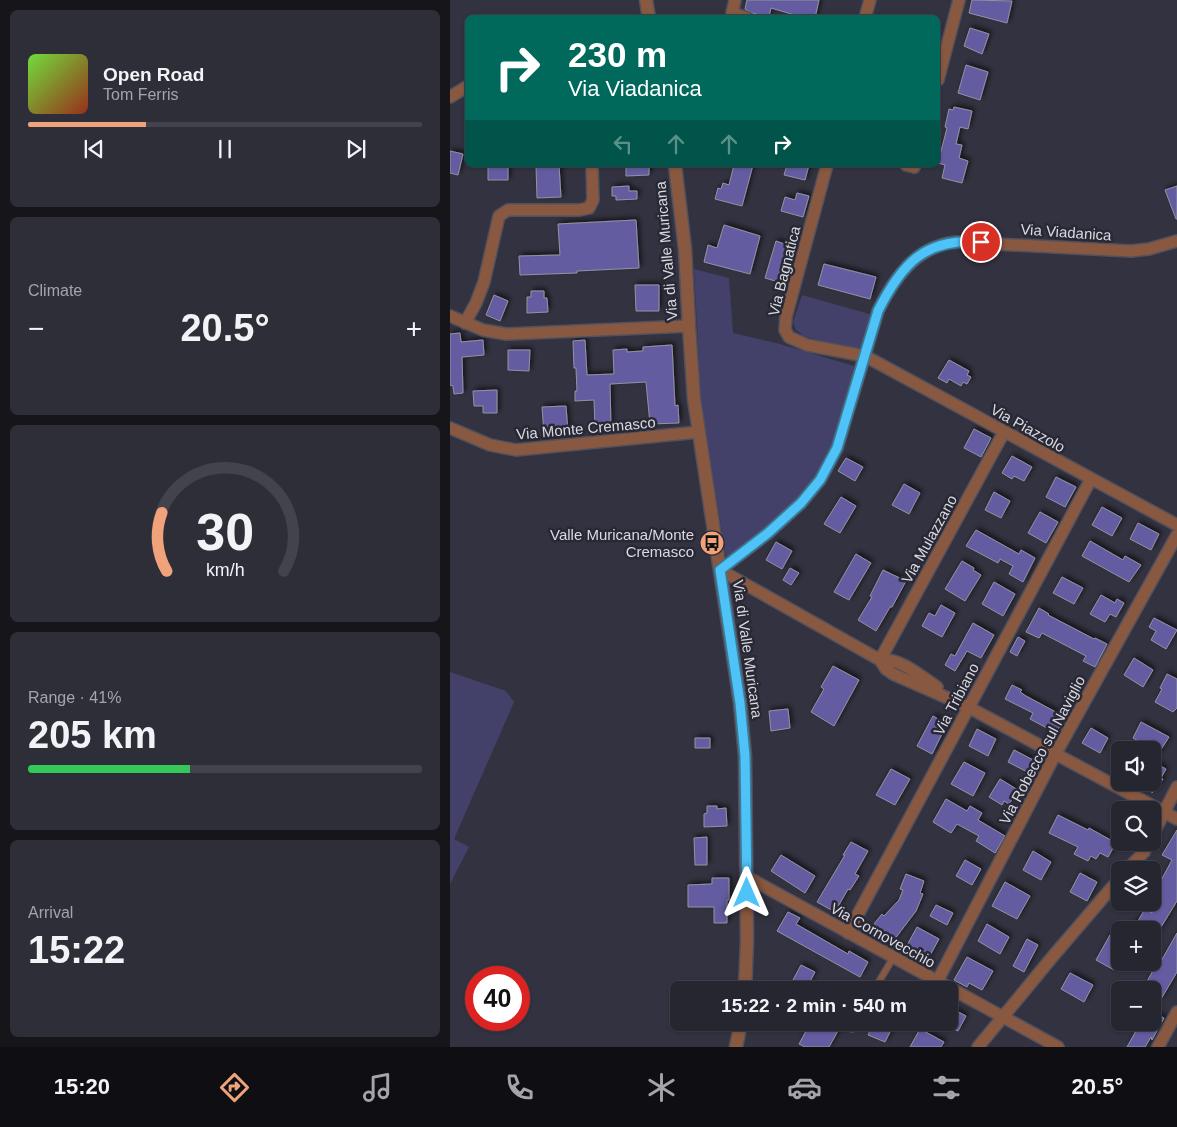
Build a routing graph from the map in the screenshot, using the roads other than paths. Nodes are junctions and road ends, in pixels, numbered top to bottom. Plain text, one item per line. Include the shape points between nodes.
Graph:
1 (646, 0) edge
2 (735, 0) edge
3 (870, 0) edge
4 (959, 0) edge
5 (649, 15) edge
6 (738, 15) edge
7 (866, 15) edge
8 (940, 72) edge
9 (465, 88) edge
10 (450, 97) edge
11 (592, 167) edge
12 (675, 167) edge
13 (826, 167) edge
14 (1177, 241) edge
15 (450, 316) edge
16 (465, 323) junction
17 (688, 326) junction
18 (865, 356) junction
19 (450, 422) edge
20 (450, 428) edge
21 (699, 432) junction
22 (1004, 432) junction
23 (467, 435) junction
24 (1091, 479) junction
25 (1177, 525) edge
26 (1177, 535) edge
27 (720, 570) junction
28 (880, 660) junction
29 (968, 707) junction
30 (1056, 753) junction
31 (1177, 787) edge
32 (1165, 813) junction
33 (1177, 819) edge
34 (1161, 820) edge
35 (1144, 851) edge
36 (1136, 861) edge
37 (747, 877) junction
38 (1111, 888) edge
39 (848, 933) junction
40 (893, 958) junction
41 (745, 981) edge
42 (879, 981) edge
43 (935, 981) edge
44 (938, 981) edge
45 (958, 993) edge
46 (1177, 1012) edge
47 (1003, 1017) junction
48 (740, 1031) edge
49 (736, 1047) edge
50 (978, 1047) edge
51 (1058, 1047) edge
52 (1158, 1047) edge

1 - 5 street
2 - 6 street via 732,13
3 - 7 street
4 - 8 street
9 - 10 street
11 - 16 street via 593,200 589,208 508,210 500,215 484,282
12 - 17 street, Via di Valle Muricana via 685,249
13 - 18 street, Via Bagnatica via 785,330 797,342
14 - 18 street, Via Viadanica via 1131,251 973,241 935,246 910,263 889,292 874,323
15 - 16 street
16 - 17 street via 491,332 514,334
17 - 21 street, Via di Valle Muricana
18 - 22 street, Via Piazzolo
18 - 27 street, Via Viadanica via 837,448 820,480 801,503 768,533
19 - 23 street
20 - 23 street, Via Monte Cremasco
21 - 23 street, Via Monte Cremasco via 516,450 496,447
21 - 27 street, Via di Valle Muricana
22 - 24 street, Via Piazzolo
22 - 28 street, Via Mulazzano
24 - 25 street, Via Piazzolo
24 - 29 street, Via Tribiano
26 - 30 street, Via Robecco sul Naviglio
27 - 28 street
27 - 37 street, Via di Valle Muricana via 745,756
28 - 29 street via 900,663
29 - 30 street
29 - 39 street, Via Tribiano
30 - 32 street
30 - 44 street, Via Robecco sul Naviglio
31 - 32 street
32 - 33 street
32 - 34 street
35 - 36 street
37 - 39 street, Via Cornovecchio
37 - 41 street, Via di Valle Muricana
38 - 47 street
39 - 40 street, Via Cornovecchio
40 - 42 lane
40 - 43 street, Via Cornovecchio
45 - 47 street, Via Cornovecchio
46 - 52 street
47 - 50 street
47 - 51 street, Via Cornovecchio
48 - 49 street

